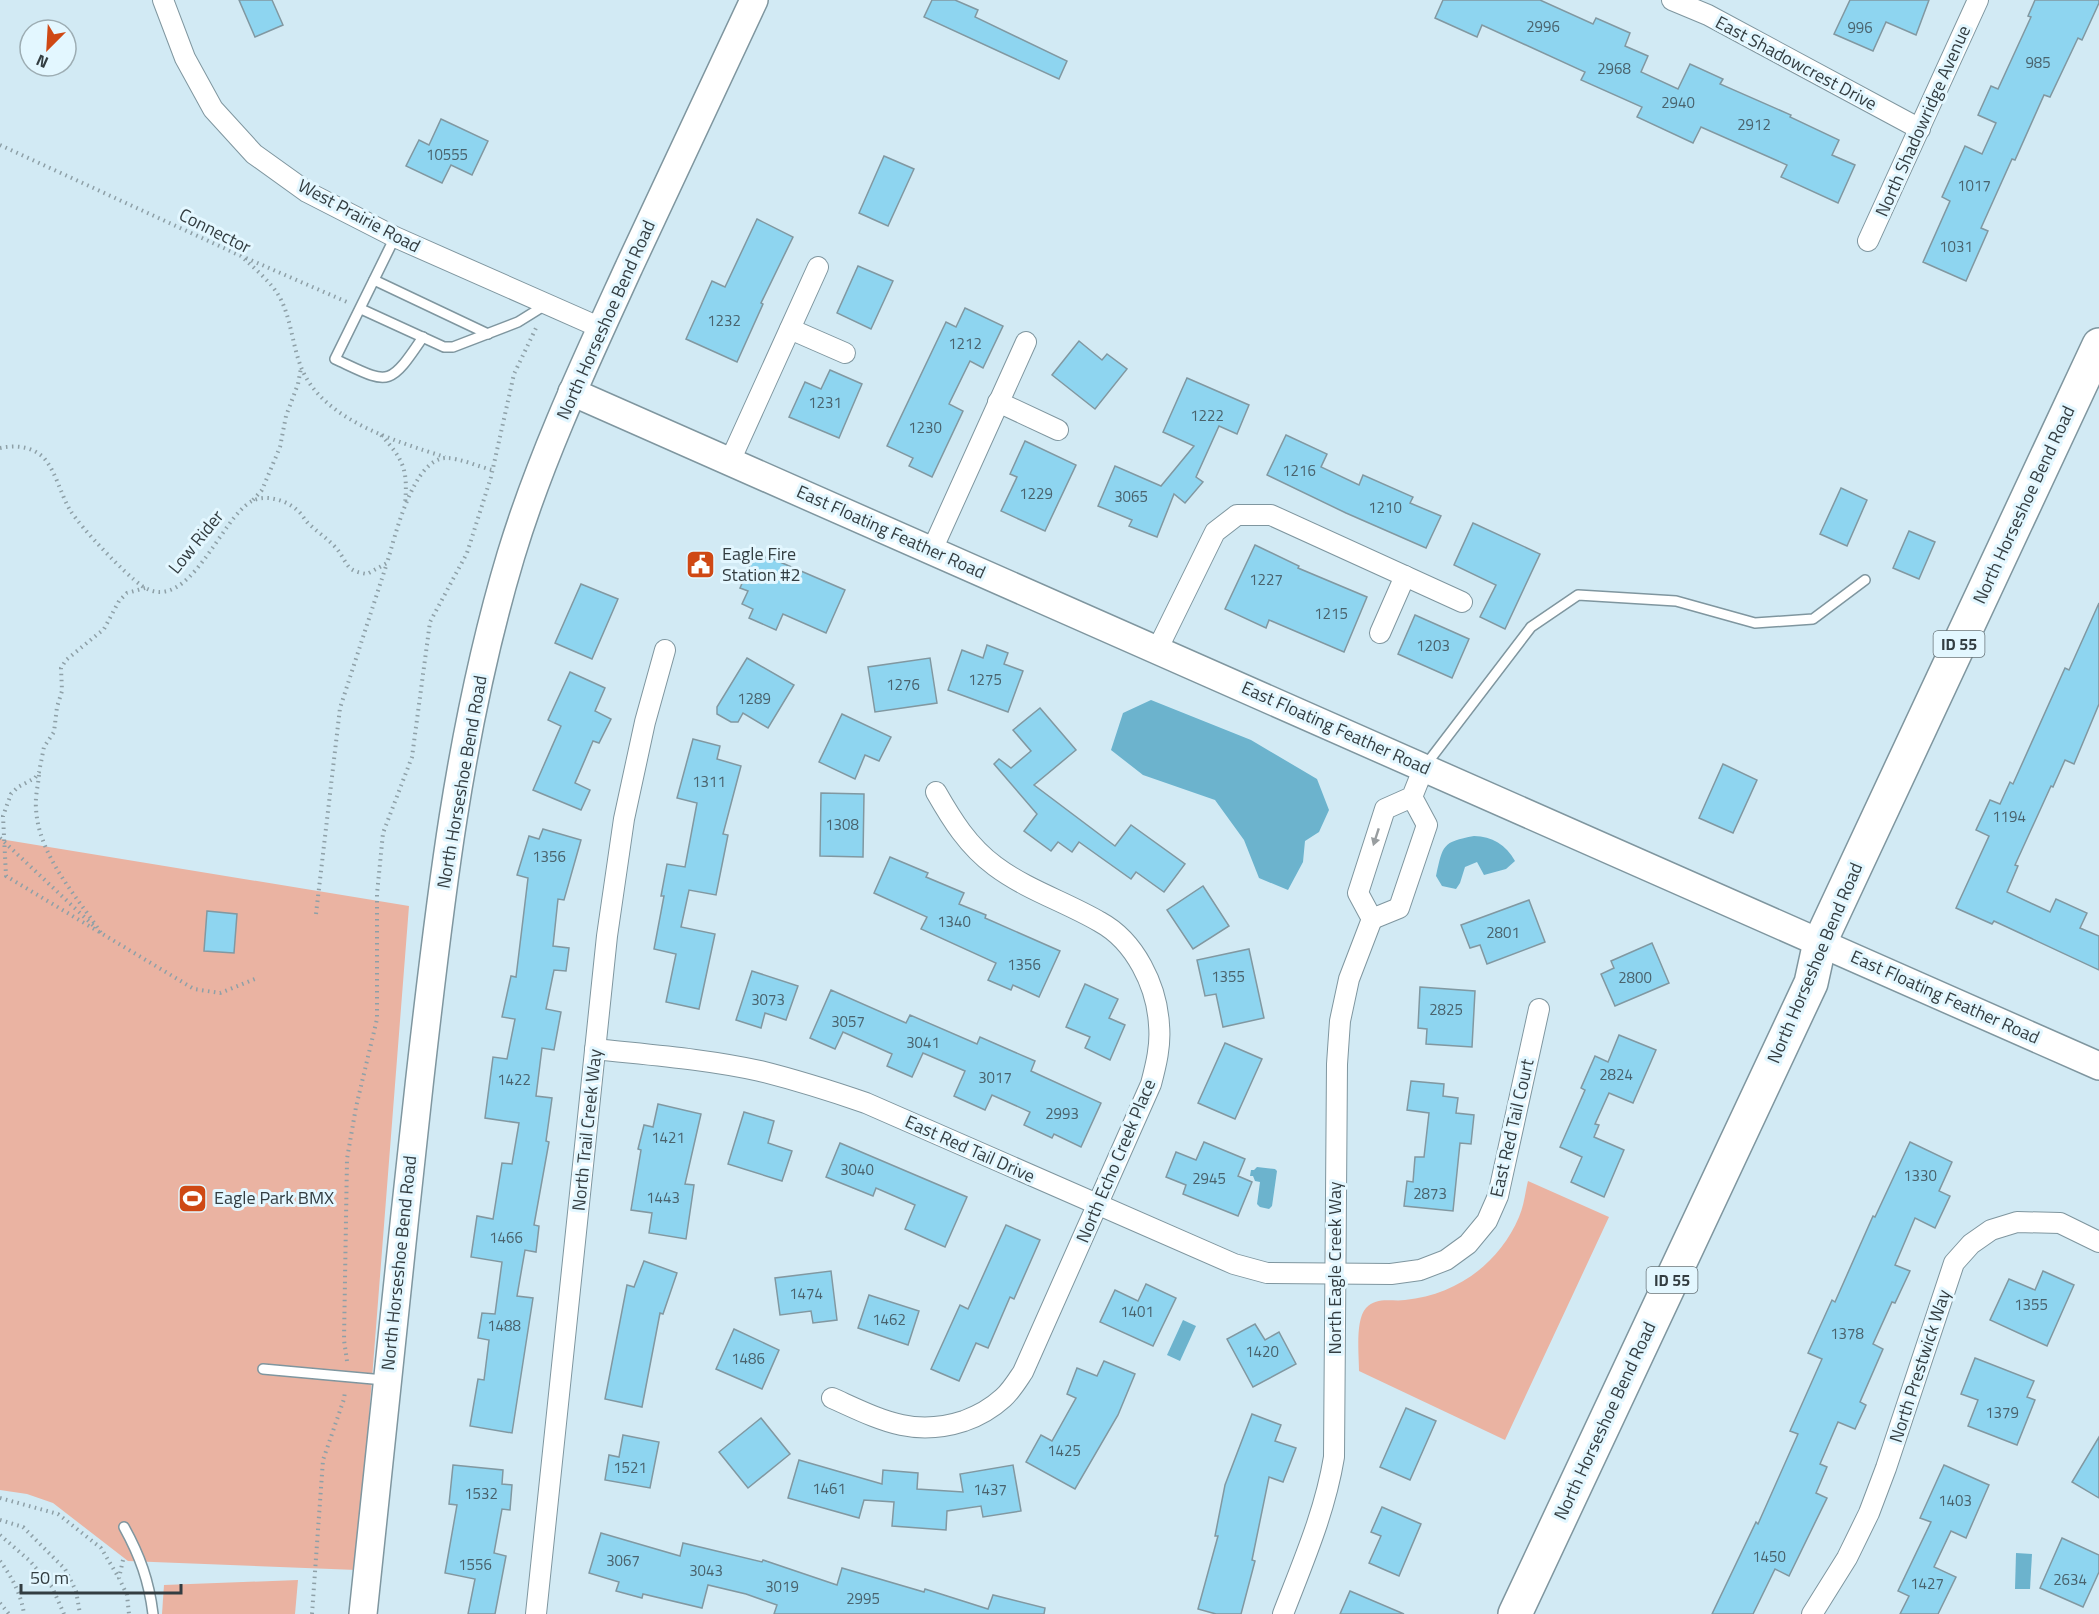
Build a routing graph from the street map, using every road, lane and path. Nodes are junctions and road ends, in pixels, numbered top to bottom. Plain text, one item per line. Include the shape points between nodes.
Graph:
1 (163, 0) edge
2 (754, 0) edge
3 (1672, 0) edge
4 (1978, 0) edge
5 (1920, 129) junction
6 (0, 145) edge
7 (394, 237) junction
8 (1868, 242) dead end
9 (241, 256) junction
10 (818, 267) dead end
11 (374, 280) junction
12 (547, 304) junction
13 (361, 309) junction
14 (537, 327) dead end
15 (601, 328) junction
16 (790, 329) junction
17 (488, 334) junction
18 (423, 337) junction
19 (1026, 342) dead end
20 (2099, 345) edge
21 (845, 353) dead end
22 (301, 367) junction
23 (572, 392) junction
24 (998, 402) junction
25 (1058, 430) dead end
26 (381, 435) junction
27 (0, 448) edge
28 (446, 458) junction
29 (730, 461) junction
30 (492, 470) junction
31 (252, 501) junction
32 (404, 508) junction
33 (932, 550) junction
34 (387, 563) junction
35 (1405, 576) junction
36 (1865, 580) dead end
37 (145, 588) junction
38 (1462, 602) dead end
39 (1380, 633) dead end
40 (665, 650) dead end
41 (1157, 650) junction
42 (1424, 767) junction
43 (39, 772) junction
44 (936, 792) dead end
45 (1412, 797) junction
46 (2, 839) edge
47 (316, 914) dead end
48 (1372, 919) junction
49 (103, 935) junction
50 (1820, 942) junction
51 (255, 978) dead end
52 (1539, 1009) dead end
53 (596, 1049) junction
54 (2099, 1066) edge
55 (1098, 1204) junction
56 (2099, 1242) edge
57 (1336, 1274) junction
58 (347, 1362) dead end
59 (263, 1369) dead end
60 (386, 1380) junction
61 (345, 1390) dead end
62 (832, 1398) dead end
63 (0, 1498) edge
64 (0, 1520) edge
65 (124, 1527) dead end
66 (0, 1535) edge
67 (124, 1558) dead end
68 (0, 1561) edge
69 (119, 1578) junction
70 (0, 1603) edge
71 (9, 1614) edge
72 (24, 1614) edge
73 (64, 1614) edge
74 (80, 1614) edge
75 (129, 1614) edge
76 (153, 1614) edge
77 (312, 1614) edge
78 (363, 1614) edge
79 (536, 1614) edge
80 (1283, 1614) edge
81 (1515, 1614) edge
82 (1812, 1614) edge

1 - 7 street, West Prairie Road via 185,58 213,109 254,154 307,192
2 - 15 street, North Horseshoe Bend Road
3 - 5 street, East Shadowcrest Drive via 1708,15
4 - 5 street, North Shadowridge Avenue
5 - 8 street, North Shadowridge Avenue
6 - 9 path, Connector
7 - 11 lane
7 - 12 street, West Prairie Road
9 - 13 path
9 - 22 path, Connector via 279,297
10 - 16 street
11 - 13 lane
11 - 17 lane
12 - 15 street, West Prairie Road
12 - 17 lane
13 - 18 lane
13 - 18 lane via 335,359 377,378 390,377 404,366
14 - 30 path via 514,374
15 - 23 street, North Horseshoe Bend Road
16 - 21 street
16 - 29 street
17 - 18 lane via 453,347
19 - 24 street
20 - 50 highway, North Horseshoe Bend Road / ID 55
22 - 26 path, Connector via 325,401
22 - 31 path, Low Rider via 280,447 262,490
23 - 29 street, East Floating Feather Road
23 - 60 street, North Horseshoe Bend Road via 529,499 510,560 460,771 439,906
24 - 25 street
24 - 33 street
26 - 28 path, Connector
26 - 32 path via 398,454 405,471
27 - 37 path via 18,446 43,457 78,522
28 - 30 path
28 - 32 path via 429,465 419,476
29 - 33 street, East Floating Feather Road
30 - 58 path via 467,553 430,622 412,757 383,833 377,894 376,1019 347,1159
31 - 34 path via 275,499 293,507 336,548 351,569 367,574
31 - 37 path, Low Rider via 238,512 189,578 177,588
32 - 34 path
33 - 41 street, East Floating Feather Road
34 - 47 path via 340,708
35 - 38 street
35 - 39 street
35 - 41 street via 1271,515 1237,515 1215,532
36 - 42 lane via 1813,619 1755,623 1676,601 1578,595 1531,627
37 - 43 path via 127,593 104,629 61,668 62,691 54,732 44,747
40 - 53 street, North Trail Creek Way via 624,819
41 - 42 street, East Floating Feather Road
42 - 45 street
42 - 50 street, East Floating Feather Road
43 - 46 path via 11,794 5,806
43 - 49 path via 36,807 46,850
44 - 55 street, North Echo Creek Place via 959,830 994,866 1102,923 1125,943 1142,965 1154,993 1160,1025 1151,1084
45 -> 48 street via 1385,809 1358,893
45 - 48 street via 1427,825 1399,908
46 - 49 path
46 - 49 path via 6,876
48 - 57 street, North Eagle Creek Way via 1349,979 1340,1021
49 - 51 path via 194,989 220,993
50 - 54 street, East Floating Feather Road
50 - 81 highway, North Horseshoe Bend Road / ID 55 via 1811,983
52 - 57 street, East Red Tail Court via 1498,1196 1487,1221 1468,1244 1446,1260 1420,1270
53 - 55 street, East Red Tail Drive via 705,1061 813,1085 866,1103
53 - 79 street, North Trail Creek Way
55 - 57 street, East Red Tail Drive via 1234,1264 1267,1273
55 - 62 street, North Echo Creek Place via 1023,1372 1004,1398 976,1417 945,1427 913,1428 880,1420
56 - 82 street, North Prestwick Way via 2060,1224 2017,1222 1991,1230 1954,1263 1873,1502 1847,1558
57 - 80 street, North Eagle Creek Way via 1329,1488
59 - 60 lane
60 - 78 street, North Horseshoe Bend Road
61 - 77 path via 323,1460
63 - 69 path via 58,1514 101,1548
64 - 74 path via 23,1527 65,1569 76,1591
65 - 76 lane via 139,1555
66 - 73 path via 52,1587
67 - 69 path
68 - 72 path via 22,1599
69 - 75 path via 127,1595
70 - 71 path

